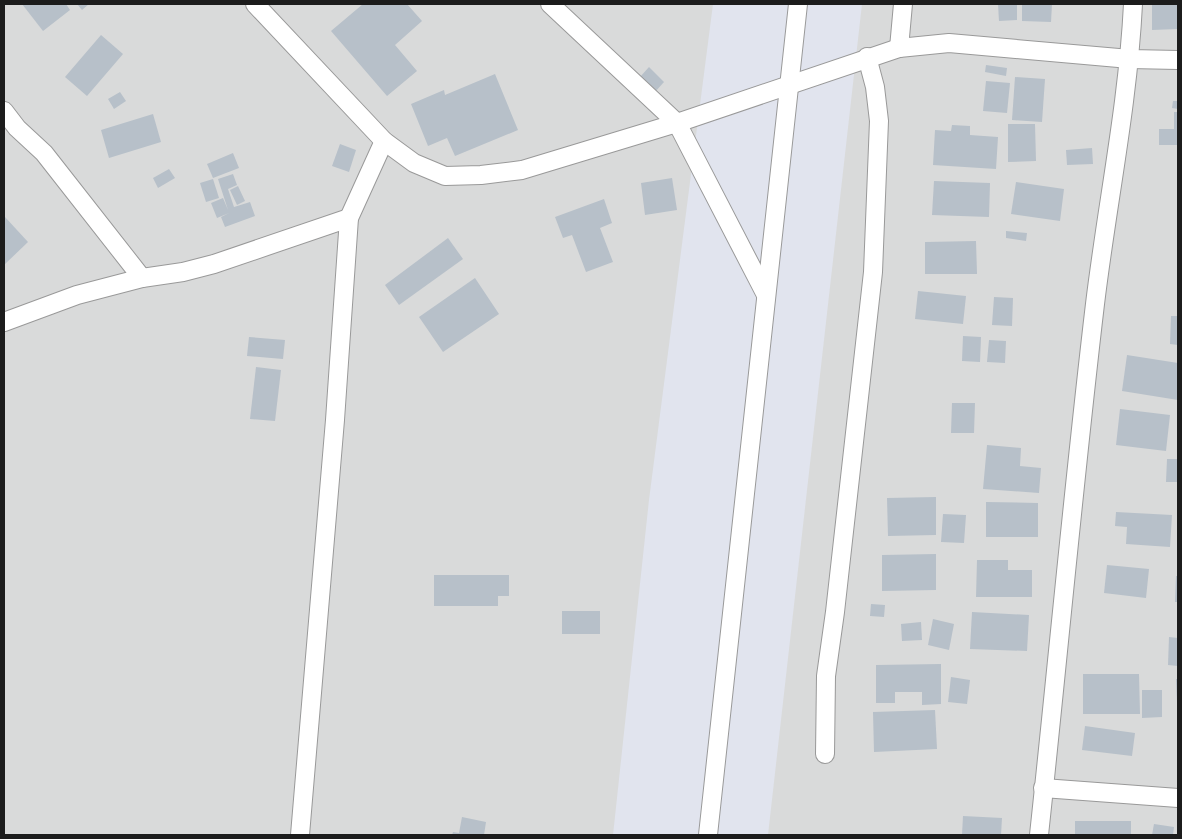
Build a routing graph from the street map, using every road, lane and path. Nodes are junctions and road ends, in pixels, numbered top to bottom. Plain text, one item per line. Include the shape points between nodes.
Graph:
1 (255, 4) edge
2 (550, 4) edge
3 (798, 4) edge
4 (903, 4) edge
5 (1133, 4) edge
6 (899, 48) junction
7 (867, 57) junction
8 (1130, 59) junction
9 (1178, 60) edge
10 (788, 84) junction
11 (4, 111) edge
12 (677, 123) junction
13 (384, 141) junction
14 (349, 218) junction
15 (142, 278) junction
16 (766, 295) junction
17 (4, 322) edge
18 (825, 754) dead end
19 (1043, 788) junction
20 (1178, 798) edge
21 (300, 835) edge
22 (708, 835) edge
23 (1038, 835) edge

1 - 13 street
2 - 12 street
3 - 10 street
4 - 6 street
5 - 8 street
6 - 7 street
6 - 8 street via 949,43
7 - 10 street
7 - 18 street via 879,120 873,272 826,676
8 - 9 street
8 - 19 street via 1095,302
10 - 12 street
10 - 16 street
11 - 15 street via 44,153
12 - 13 street via 522,170 481,175 445,176 414,163
12 - 16 street
13 - 14 street
14 - 15 street via 214,264
14 - 21 street
15 - 17 street via 77,295
16 - 22 street
19 - 20 street
19 - 23 street

